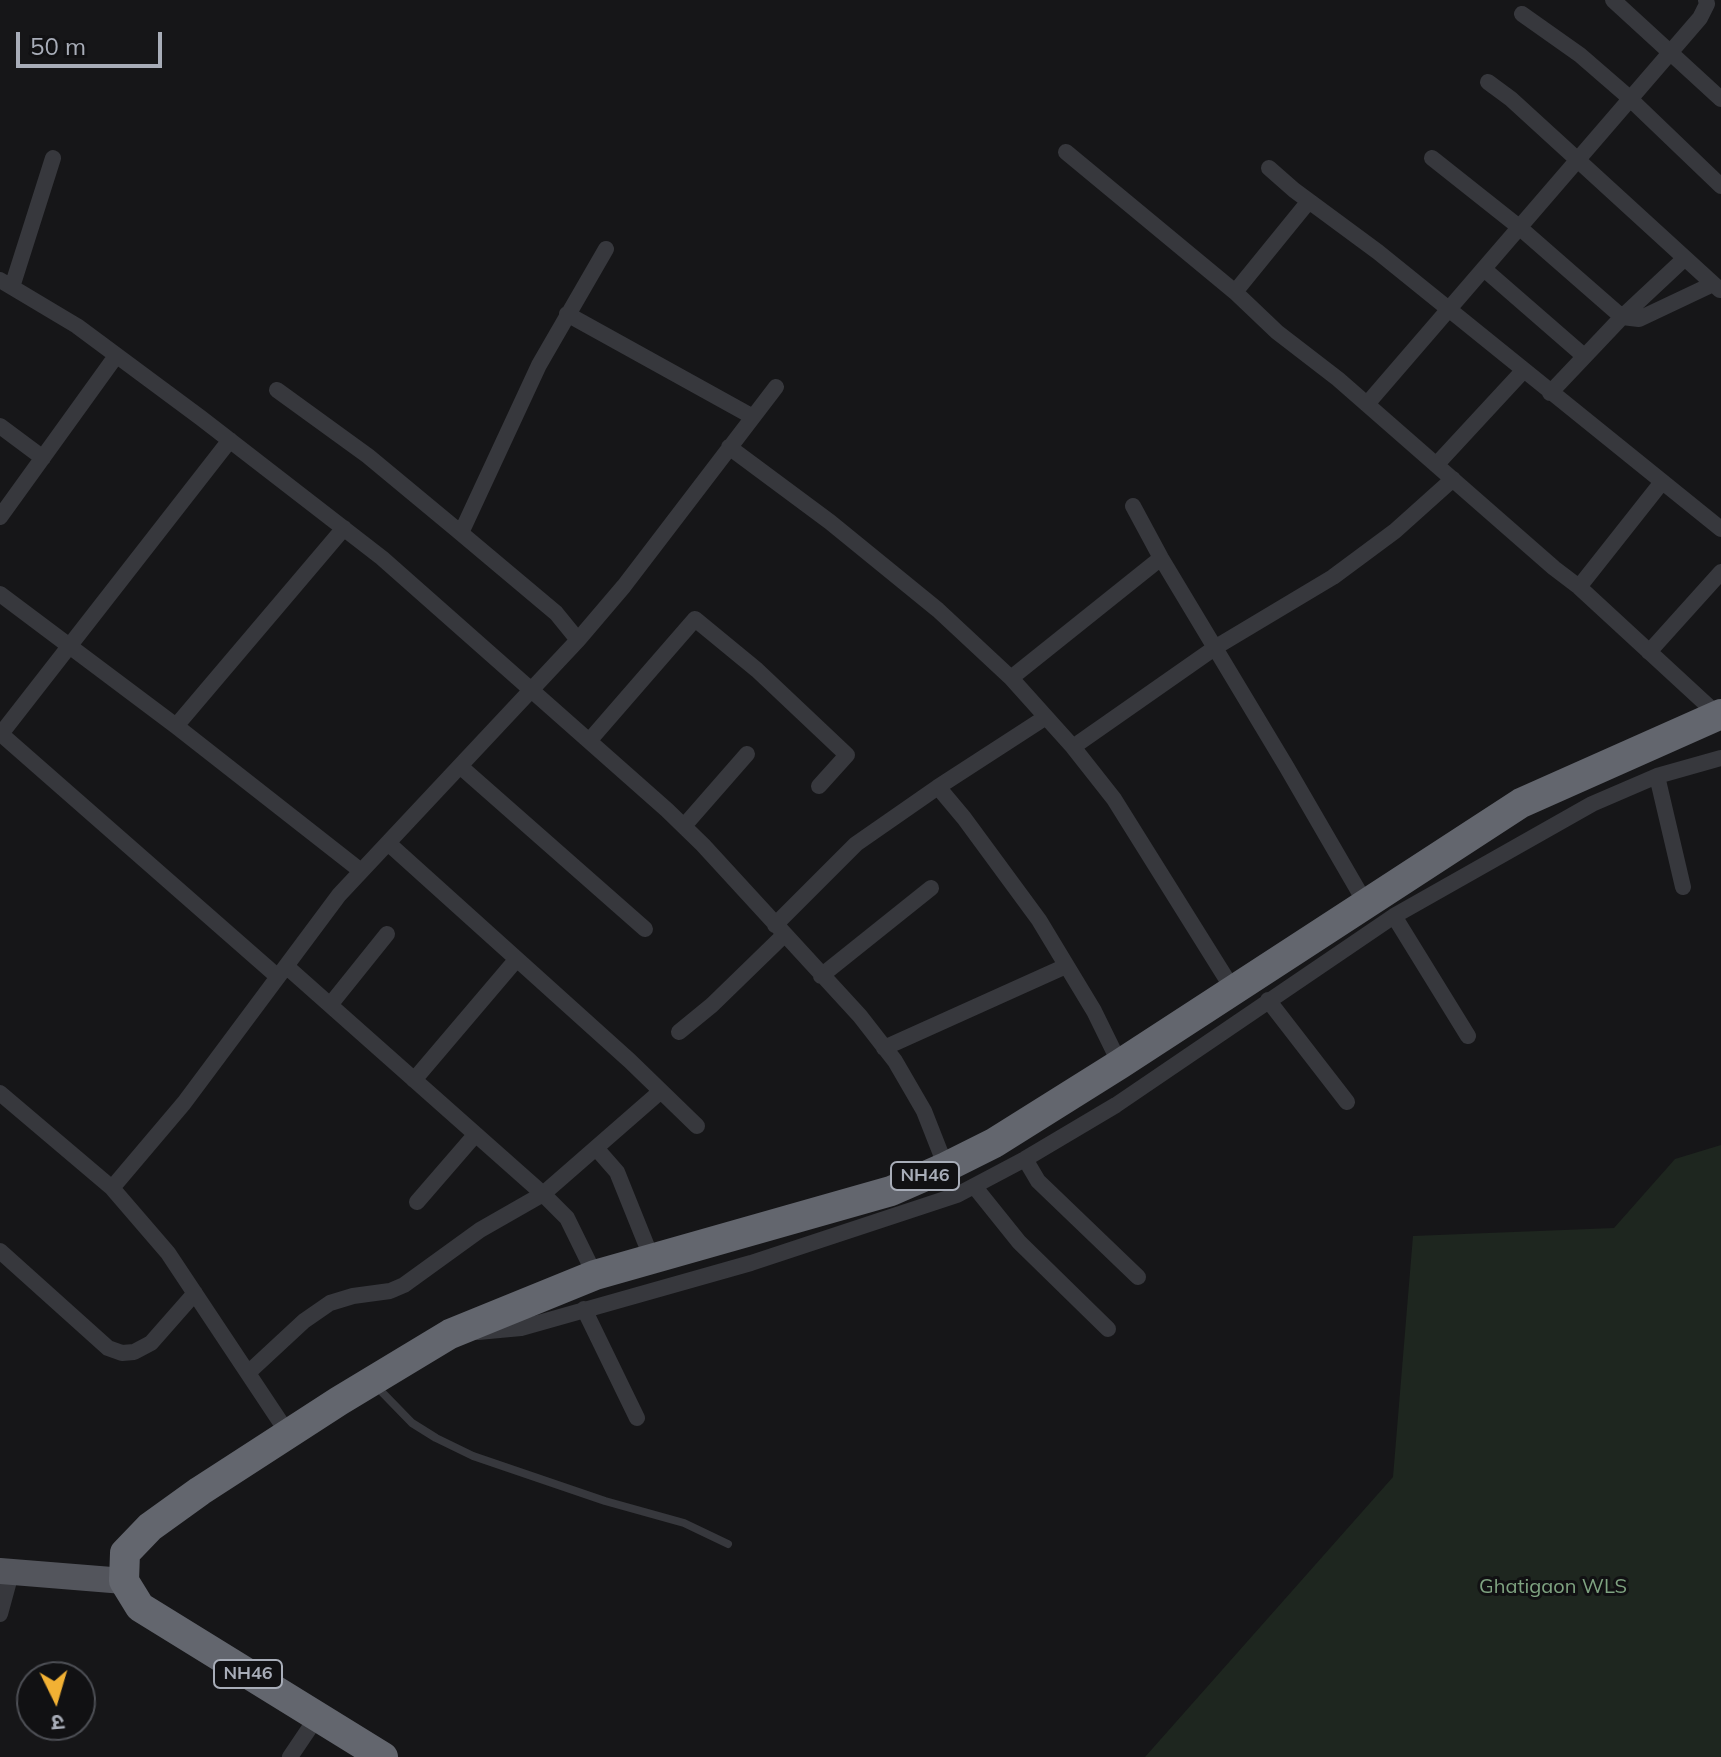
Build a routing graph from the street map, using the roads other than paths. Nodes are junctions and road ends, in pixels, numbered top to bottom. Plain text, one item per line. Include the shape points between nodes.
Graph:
1 (1613, 0) edge
2 (1706, 0) edge
3 (1522, 14) dead end
4 (1671, 51) junction
5 (1488, 82) dead end
6 (1629, 98) junction
7 (1721, 99) edge
8 (1066, 152) dead end
9 (53, 158) dead end
10 (1432, 158) dead end
11 (1576, 158) junction
12 (1269, 168) dead end
13 (1721, 186) edge
14 (1309, 201) junction
15 (1519, 227) junction
16 (606, 249) dead end
17 (1684, 259) junction
18 (1484, 269) junction
19 (6, 284) edge
20 (1717, 288) edge
21 (1235, 292) junction
22 (1449, 310) junction
23 (567, 314) junction
24 (1622, 317) junction
25 (116, 356) junction
26 (1584, 356) junction
27 (1523, 371) junction
28 (776, 387) dead end
29 (277, 390) dead end
30 (1550, 393) junction
31 (1367, 404) junction
32 (753, 417) junction
33 (0, 426) edge
34 (230, 440) junction
35 (729, 447) junction
36 (43, 458) junction
37 (1436, 465) junction
38 (1453, 479) junction
39 (1662, 482) junction
40 (1133, 506) dead end
41 (0, 517) edge
42 (344, 528) junction
43 (1721, 529) edge
44 (461, 533) junction
45 (1161, 558) junction
46 (1721, 572) edge
47 (1579, 587) junction
48 (0, 594) edge
49 (578, 640) junction
50 (70, 647) junction
51 (1216, 647) junction
52 (1649, 652) junction
53 (1011, 678) junction
54 (532, 692) junction
55 (1719, 714) edge
56 (1046, 717) junction
57 (176, 726) junction
58 (1, 734) edge
59 (589, 741) junction
60 (1073, 747) junction
61 (747, 754) dead end
62 (1721, 758) edge
63 (461, 767) junction
64 (1657, 776) junction
65 (819, 786) dead end
66 (938, 787) junction
67 (684, 826) junction
68 (388, 843) junction
69 (361, 871) junction
70 (1683, 887) dead end
71 (931, 888) dead end
72 (1366, 904) junction
73 (1394, 916) junction
74 (645, 929) dead end
75 (780, 930) junction
76 (387, 934) dead end
77 (516, 960) junction
78 (1066, 966) junction
79 (282, 971) junction
80 (821, 976) junction
81 (1234, 991) junction
82 (1268, 1000) junction
83 (330, 1005) junction
84 (679, 1032) dead end
85 (1468, 1036) dead end
86 (884, 1048) junction
87 (1120, 1064) junction
88 (414, 1080) junction
89 (661, 1091) junction
90 (0, 1093) edge
91 (1347, 1102) dead end
92 (697, 1126) dead end
93 (475, 1135) junction
94 (596, 1148) junction
95 (1025, 1159) junction
96 (946, 1167) junction
97 (974, 1186) junction
98 (112, 1188) junction
99 (543, 1194) junction
100 (417, 1202) dead end
101 (0, 1251) edge
102 (652, 1259) junction
103 (595, 1275) junction
104 (1138, 1277) dead end
105 (195, 1293) junction
106 (584, 1309) junction
107 (1108, 1329) dead end
108 (450, 1334) junction
109 (249, 1372) junction
110 (372, 1381) junction
111 (637, 1418) dead end
112 (289, 1435) junction
113 (728, 1544) dead end
114 (6, 1570) edge
115 (124, 1581) junction
116 (0, 1614) edge
117 (317, 1717) junction
118 (290, 1757) edge
119 (383, 1757) edge

1 - 4 street
2 - 4 street via 1700,18
3 - 6 street
4 - 6 street
4 - 7 street
5 - 11 street
6 - 11 street
6 - 13 street
8 - 21 street
9 - 19 street
10 - 15 street
11 - 15 street
11 - 17 street
12 - 14 street
14 - 21 street
14 - 22 street
15 - 18 street
15 - 24 street
16 - 23 street
17 - 20 street
17 - 24 street
18 - 22 street
18 - 26 street
19 - 25 street
20 - 24 street via 1639,319
21 - 31 street
22 - 27 street
22 - 31 street
23 - 32 street
23 - 44 street
24 - 26 street
25 - 34 street
25 - 36 street
26 - 30 street
27 - 30 street
27 - 37 street
28 - 32 street
29 - 44 street
30 - 39 street
31 - 37 street
32 - 35 street
33 - 36 street
34 - 42 street
34 - 50 street
35 - 49 street
35 - 53 street via 938,610
36 - 41 street
37 - 38 street
38 - 47 street
38 - 51 street via 1333,577
39 - 43 street
39 - 47 street
40 - 45 street
42 - 54 street
42 - 57 street
44 - 49 street via 556,613
45 - 51 street
45 - 53 street
46 - 52 street
47 - 52 street
48 - 50 street
49 - 54 street
50 - 57 street
50 - 58 street
51 - 60 street
51 - 72 street
52 - 55 street
53 - 56 street
54 - 59 street
54 - 63 street
55 - 72 highway, NH46 via 1521,803
56 - 60 street
56 - 66 street
57 - 69 street
58 - 79 street
59 - 65 street via 695,619 847,755
59 - 67 street
60 - 81 street via 1114,799
61 - 67 street
62 - 64 street
63 - 68 street
63 - 74 street
64 - 70 street
64 - 73 street via 1592,804
66 - 75 street via 856,844
66 - 78 street via 1039,920
67 - 75 street
68 - 69 street
68 - 77 street
69 - 79 street
71 - 80 street
72 - 81 highway, NH46
73 - 82 street
73 - 85 street
75 - 80 street
75 - 84 street via 712,1005
76 - 83 street
77 - 88 street
77 - 89 street
78 - 86 street
78 - 87 street
79 - 83 street
79 - 98 street via 184,1103
80 - 86 street
81 - 87 highway, NH46
82 - 91 street
82 - 95 street via 1116,1105
83 - 88 street
86 - 96 street via 924,1111
87 - 96 highway, NH46
88 - 93 street
89 - 92 street
89 - 94 street
90 - 98 street
93 - 99 street
93 - 100 street
94 - 99 street
94 - 102 street via 617,1172
95 - 97 street
95 - 104 street via 1038,1181
96 - 102 highway, NH46 via 891,1191
97 - 106 street via 751,1263
97 - 107 street via 1019,1242
98 - 105 street
99 - 103 street via 567,1218
99 - 109 street via 480,1230 404,1285 330,1303
101 - 105 street via 108,1348 122,1353 151,1343
102 - 103 highway, NH46
103 - 108 highway, NH46
105 - 109 street
106 - 108 street via 521,1328
106 - 111 street
108 - 110 highway, NH46
109 - 112 street
110 - 112 highway, NH46
110 - 113 lane via 412,1423 473,1456 684,1523
112 - 115 highway, NH46 via 150,1527 125,1553
114 - 115 main road
114 - 116 street
115 - 117 highway, NH46 via 140,1607
117 - 118 street
117 - 119 highway, NH46

